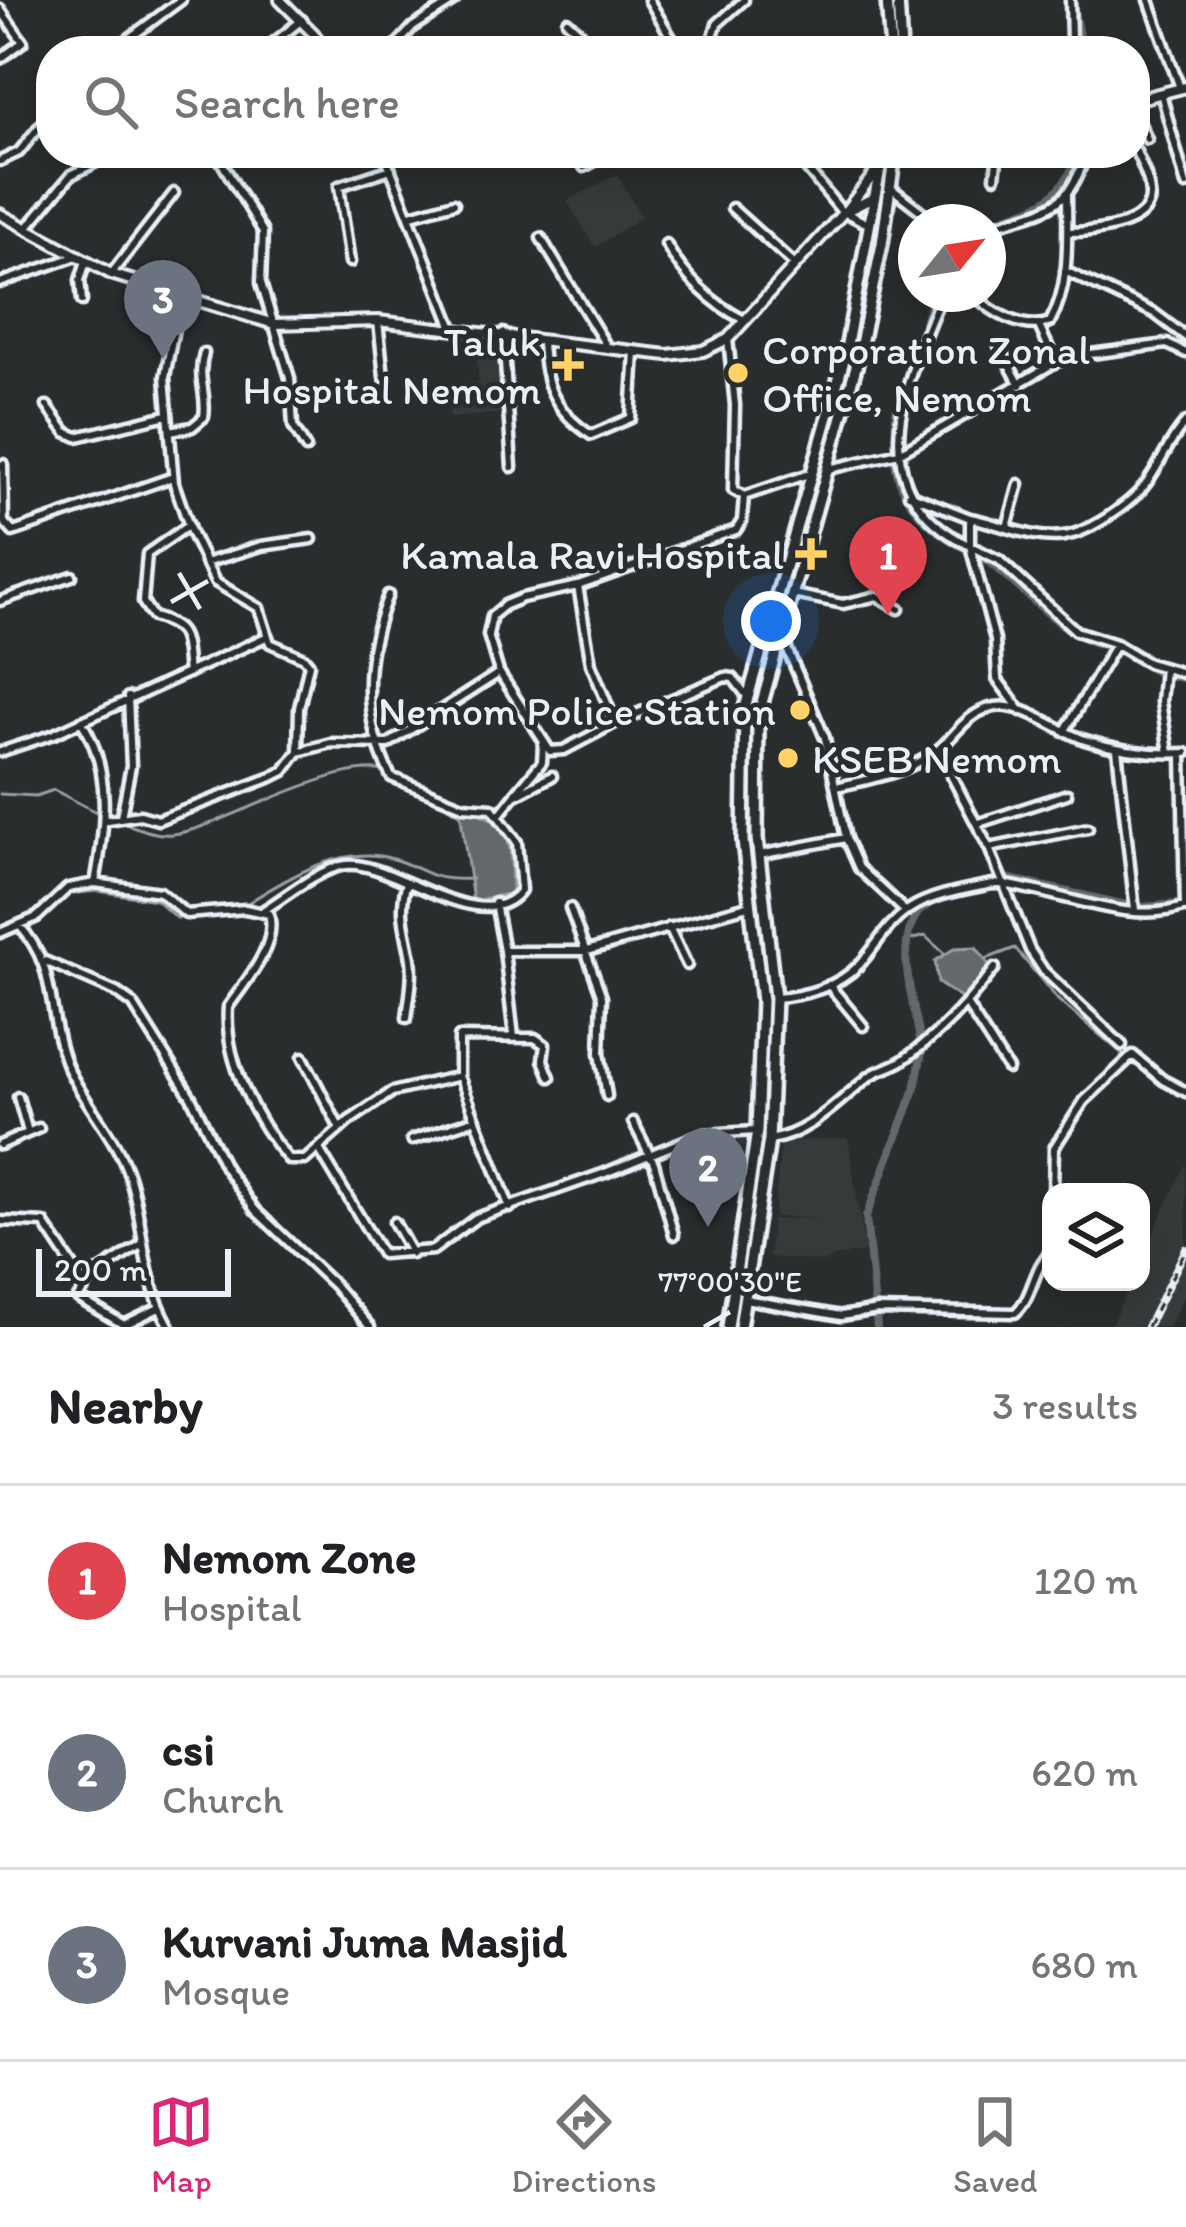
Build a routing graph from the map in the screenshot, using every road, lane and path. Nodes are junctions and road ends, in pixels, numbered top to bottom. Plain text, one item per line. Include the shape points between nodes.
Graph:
1 (181, 0) edge
2 (280, 0) edge
3 (455, 0) edge
4 (649, 0) edge
5 (730, 0) edge
6 (887, 0) edge
7 (898, 0) edge
8 (1070, 0) edge
9 (1149, 0) edge
10 (741, 3) edge
11 (0, 9) edge
12 (302, 20) junction
13 (567, 20) dead end
14 (132, 36) edge
15 (282, 36) edge
16 (314, 36) edge
17 (405, 36) edge
18 (584, 36) edge
19 (672, 36) edge
20 (713, 36) edge
21 (890, 36) edge
22 (900, 36) edge
23 (1072, 36) edge
24 (0, 59) edge
25 (1183, 88) edge
26 (1161, 93) junction
27 (1150, 96) edge
28 (36, 132) edge
29 (0, 160) edge
30 (83, 168) edge
31 (225, 168) edge
32 (806, 168) edge
33 (877, 168) edge
34 (880, 168) edge
35 (894, 168) edge
36 (996, 168) edge
37 (1079, 168) edge
38 (1142, 168) edge
39 (391, 169) joint
40 (995, 176) dead end
41 (1186, 185) edge
42 (174, 193) dead end
43 (890, 193) junction
44 (1067, 195) junction
45 (875, 197) junction
46 (454, 203) dead end
47 (907, 204) edge
48 (732, 208) dead end
49 (844, 213) junction
50 (0, 214) edge
51 (411, 215) junction
52 (1006, 223) edge
53 (871, 226) junction
54 (26, 229) junction
55 (1067, 232) junction
56 (541, 238) dead end
57 (665, 244) dead end
58 (81, 258) junction
59 (350, 262) dead end
60 (795, 265) junction
61 (1066, 271) junction
62 (111, 274) junction
63 (0, 283) edge
64 (180, 296) junction
65 (82, 301) dead end
66 (935, 312) edge
67 (998, 312) edge
68 (744, 320) junction
69 (378, 321) junction
70 (274, 323) junction
71 (1039, 326) junction
72 (453, 329) junction
73 (503, 333) junction
74 (1186, 337) edge
75 (728, 339) junction
76 (542, 340) junction
77 (999, 346) dead end
78 (607, 347) junction
79 (635, 351) junction
80 (203, 353) dead end
81 (1186, 353) edge
82 (1056, 362) junction
83 (385, 377) dead end
84 (1020, 385) junction
85 (47, 406) dead end
86 (167, 415) junction
87 (1186, 422) edge
88 (168, 431) junction
89 (306, 448) dead end
90 (899, 453) junction
91 (3, 464) dead end
92 (512, 467) dead end
93 (828, 469) junction
94 (813, 473) junction
95 (173, 477) junction
96 (1019, 484) dead end
97 (909, 494) junction
98 (744, 496) junction
99 (970, 518) junction
100 (188, 526) junction
101 (1007, 528) junction
102 (313, 539) dead end
103 (970, 545) junction
104 (204, 564) junction
105 (72, 577) dead end
106 (578, 586) junction
107 (793, 594) junction
108 (388, 595) dead end
109 (0, 601) edge
110 (899, 609) dead end
111 (775, 631) junction
112 (267, 637) junction
113 (1115, 644) junction
114 (1164, 668) junction
115 (500, 672) junction
116 (188, 674) junction
117 (1186, 674) edge
118 (747, 696) junction
119 (128, 697) junction
120 (1022, 711) junction
121 (82, 721) junction
122 (615, 723) junction
123 (1064, 732) junction
124 (375, 745) junction
125 (543, 745) junction
126 (1117, 749) junction
127 (938, 750) junction
128 (0, 752) edge
129 (298, 752) junction
130 (1184, 753) edge
131 (1169, 754) junction
132 (552, 776) dead end
133 (836, 787) junction
134 (1067, 794) dead end
135 (514, 796) junction
136 (499, 815) junction
137 (122, 817) junction
138 (106, 820) junction
139 (978, 824) junction
140 (1088, 829) dead end
141 (846, 838) junction
142 (989, 848) junction
143 (759, 855) junction
144 (407, 882) junction
145 (95, 883) junction
146 (1002, 884) junction
147 (495, 903) junction
148 (751, 905) junction
149 (1185, 906) edge
150 (571, 908) dead end
151 (264, 910) junction
152 (1135, 910) junction
153 (906, 912) junction
154 (19, 926) junction
155 (669, 927) junction
156 (0, 933) edge
157 (505, 951) junction
158 (587, 951) junction
159 (45, 961) junction
160 (686, 965) dead end
161 (995, 968) dead end
162 (829, 985) junction
163 (775, 998) junction
164 (967, 1005) junction
165 (407, 1018) dead end
166 (862, 1026) dead end
167 (514, 1038) junction
168 (1122, 1045) dead end
169 (303, 1057) dead end
170 (1008, 1069) dead end
171 (459, 1076) junction
172 (550, 1077) dead end
173 (1186, 1092) edge
174 (18, 1096) dead end
175 (607, 1096) dead end
176 (476, 1119) junction
177 (633, 1122) dead end
178 (40, 1128) dead end
179 (340, 1129) junction
180 (757, 1131) junction
181 (28, 1132) junction
182 (412, 1140) dead end
183 (770, 1140) junction
184 (0, 1145) edge
185 (318, 1148) junction
186 (651, 1156) junction
187 (1053, 1183) edge
188 (510, 1208) junction
189 (0, 1221) edge
190 (394, 1222) dead end
191 (674, 1235) dead end
192 (142, 1244) junction
193 (412, 1254) junction
194 (1042, 1262) edge
195 (85, 1285) junction
196 (745, 1299) junction
197 (159, 1308) junction
198 (170, 1327) edge
199 (370, 1327) edge
200 (728, 1327) edge
201 (740, 1327) edge

1 - 14 street
2 - 12 street
3 - 17 street
4 - 19 street
5 - 10 street
6 - 21 main road
7 - 22 main road
8 - 23 street
9 - 25 street
10 - 20 street
11 - 24 street via 23,42
12 - 15 street
12 - 16 street
13 - 18 street
25 - 26 street
26 - 27 street
26 - 41 street
28 - 29 street
30 - 54 street
31 - 70 street via 263,232 261,283
32 - 49 street
33 - 49 street
34 - 45 main road
35 - 43 main road
36 - 40 street
37 - 44 street
38 - 55 street via 1150,189 1143,213 1094,232
39 - 51 street
39 - 59 street via 339,186
42 - 62 street
43 - 45 main road
43 - 47 street
43 - 93 main road
44 - 52 street
44 - 55 street
45 - 49 street
45 - 53 main road
46 - 51 street
48 - 60 street
49 - 53 street
49 - 60 street
50 - 54 street
51 - 72 street
53 - 94 main road
54 - 58 street
55 - 61 street
56 - 78 street
57 - 68 street via 686,275
58 - 62 street
58 - 63 street
58 - 65 street
60 - 68 street
61 - 71 street via 1061,304
61 - 74 street
62 - 64 street
64 - 70 street
64 - 86 street via 165,377
66 - 90 street via 904,404
67 - 71 street
68 - 75 street
69 - 70 street
69 - 72 street
69 - 83 street
70 - 89 street via 293,426
71 - 82 street
72 - 73 street
73 - 76 street
73 - 92 street
75 - 79 street via 703,351
75 - 98 street via 733,490
76 - 78 street
76 - 79 street via 544,379 569,421 591,435 631,418
77 - 84 street
78 - 79 street
80 - 88 street via 204,417
81 - 82 street via 1167,344
82 - 84 street
84 - 90 street
85 - 86 street via 77,437
86 - 88 street
87 - 101 street via 1146,484 1111,514 1066,536
88 - 95 street
90 - 93 street
90 - 97 street
91 - 95 street via 4,522 13,532
93 - 107 main road
94 - 98 street
94 - 111 main road
95 - 100 street
96 - 101 street
97 - 99 street
97 - 103 street via 928,521
98 - 106 street via 736,530
99 - 101 street
99 - 103 street
100 - 104 street
100 - 116 street via 147,554 143,590 146,611 182,631
102 - 104 street
103 - 113 street via 999,560 1076,631
103 - 120 street via 998,679
104 - 112 street via 227,592 260,608
105 - 109 street
106 - 115 street via 522,598 492,616 488,635
106 - 122 street via 591,664
107 - 110 street via 843,604 877,596
107 - 111 main road
108 - 124 street via 368,694
111 - 118 main road
111 - 133 street via 825,738
111 - 143 main road via 758,717
112 - 116 street
112 - 129 street via 309,664
113 - 114 street
113 - 123 street
114 - 117 street
114 - 131 street
115 - 124 street
115 - 125 street
116 - 119 street
118 - 122 street via 730,676
118 - 148 main road via 742,806
119 - 121 street
119 - 137 street via 131,766
120 - 123 street
120 - 127 street via 990,708
121 - 128 street
121 - 138 street via 94,745
122 - 125 street via 564,750
123 - 126 street
124 - 129 street
124 - 136 street via 391,777
125 - 135 street via 542,762
126 - 131 street
126 - 152 street
127 - 133 street via 883,777
127 - 139 street
129 - 137 street via 284,771 191,810 158,820
130 - 131 street
130 - 149 street
132 - 135 street
133 - 141 street
134 - 139 street
135 - 136 street
136 - 147 street via 517,842 521,878 518,896
137 - 138 street
138 - 145 street
139 - 142 street
140 - 142 street
141 - 143 street
141 - 153 street via 859,868
142 - 146 street
143 - 163 main road
144 - 147 street via 473,906
144 - 151 street via 346,865
144 - 165 street
145 - 151 street via 160,892 186,914
145 - 154 street via 68,888
146 - 152 street
146 - 153 street
146 - 168 street via 1044,971
147 - 157 street
148 - 155 street
148 - 180 main road via 762,1001
149 - 152 street
150 - 158 street
151 - 185 street via 271,937 228,1007 228,1035 272,1139 293,1162
153 - 162 street via 857,967
154 - 156 street
154 - 159 street
155 - 158 street
155 - 160 street
157 - 158 street
157 - 167 street
158 - 175 street via 602,997
159 - 192 street via 64,1059 128,1171
159 - 199 street via 133,1004 255,1210
161 - 164 street
162 - 163 street
162 - 166 street
163 - 183 main road
164 - 170 street
164 - 183 street via 901,1062 786,1138
167 - 171 street via 459,1037
167 - 172 street via 545,1045
169 - 179 street
171 - 176 street
171 - 179 street via 392,1092
173 - 187 street via 1133,1055 1084,1101 1054,1148
174 - 181 street
176 - 182 street
176 - 188 street
177 - 186 street
178 - 181 street
179 - 185 street
180 - 186 street via 700,1135
180 - 200 main road
181 - 184 street
183 - 196 main road
185 - 193 street via 382,1254
186 - 188 street
186 - 191 street
188 - 193 street
189 - 195 street via 44,1223
190 - 193 street
192 - 195 street
192 - 197 street
194 - 196 street via 1015,1313 841,1316
195 - 197 street via 78,1298 124,1325
196 - 201 main road
197 - 198 street

